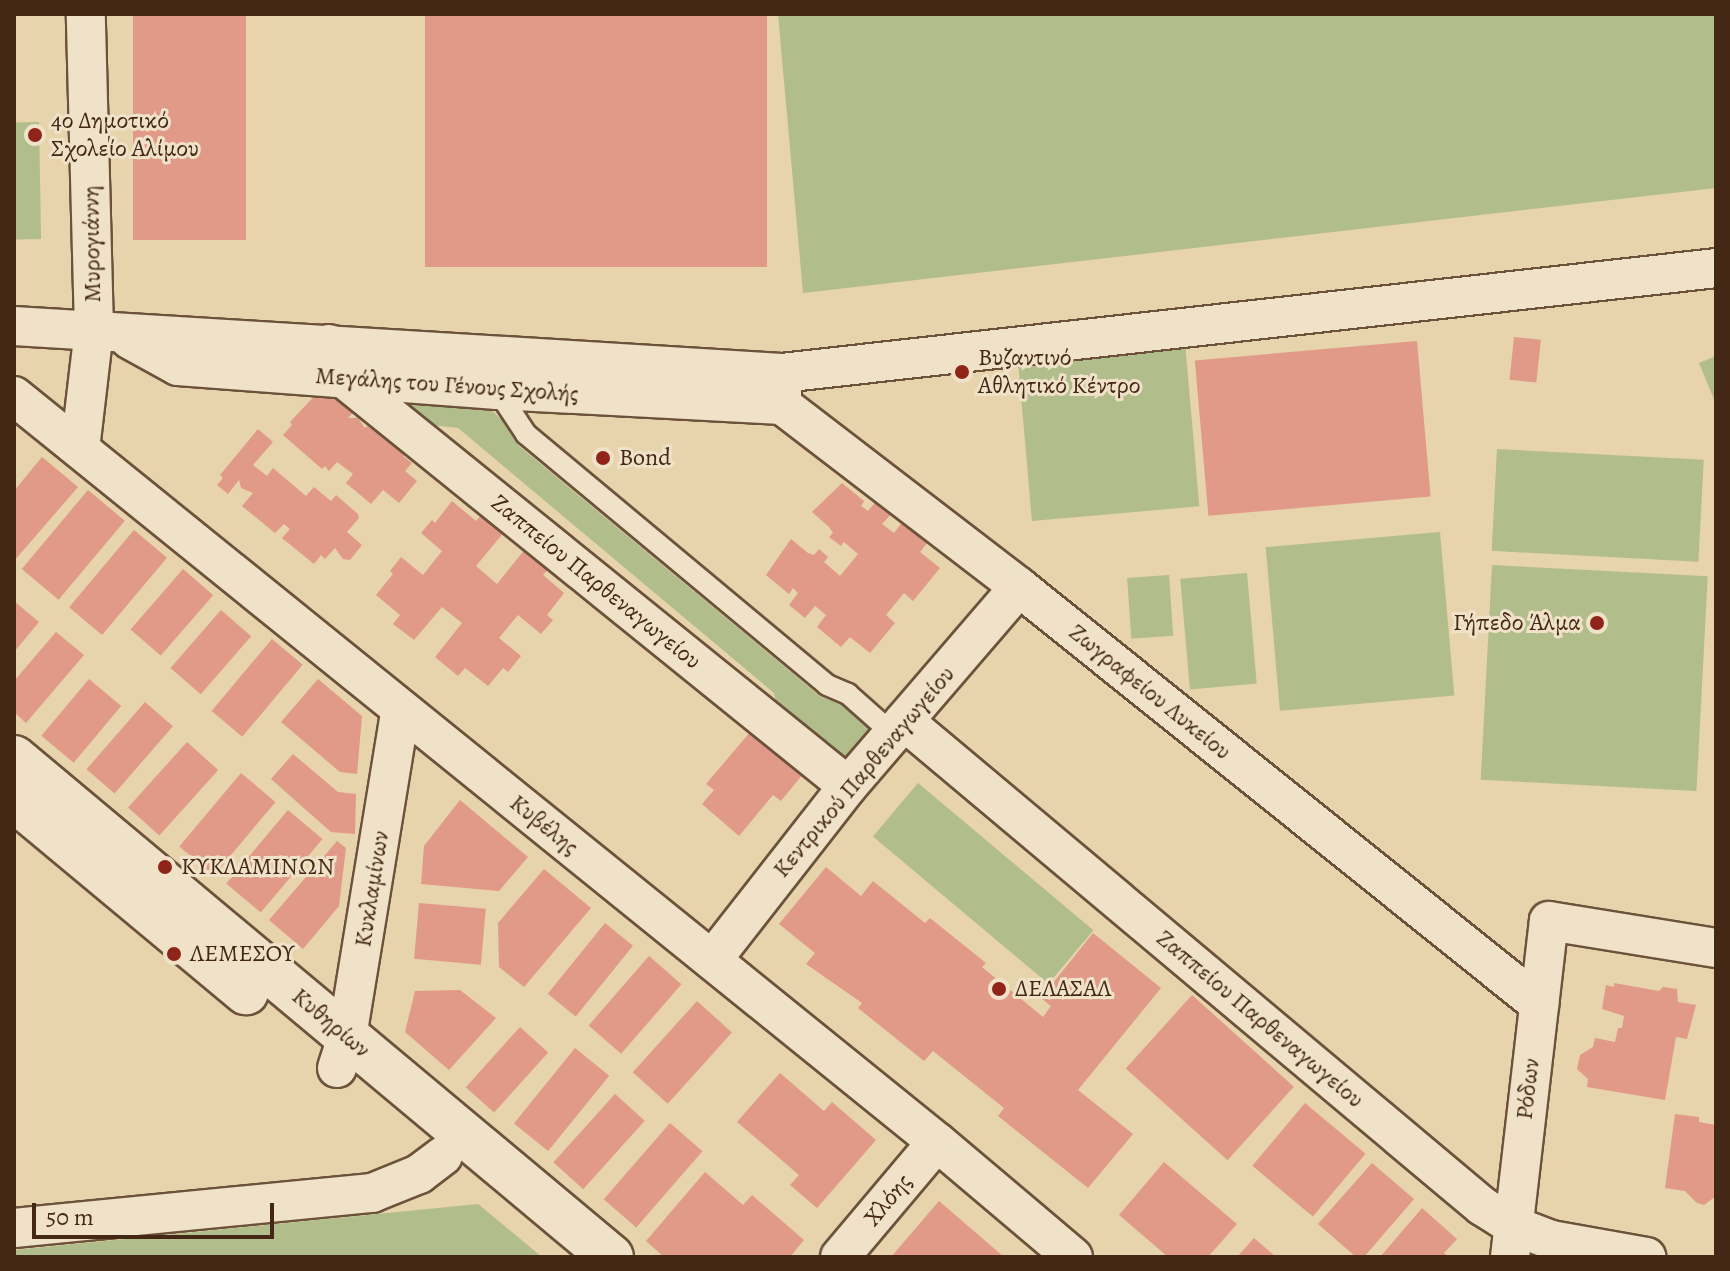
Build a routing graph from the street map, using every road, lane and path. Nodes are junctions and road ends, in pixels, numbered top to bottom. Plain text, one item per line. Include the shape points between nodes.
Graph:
1 (86, 14) edge
2 (1716, 268) edge
3 (14, 326) edge
4 (107, 332) junction
5 (336, 361) junction
6 (782, 389) junction
7 (497, 390) junction
8 (14, 396) edge
9 (80, 449) junction
10 (1019, 587) junction
11 (401, 709) junction
12 (899, 727) junction
13 (14, 758) edge
14 (848, 786) junction
15 (14, 799) edge
16 (1716, 948) edge
17 (712, 960) junction
18 (1539, 1004) junction
19 (342, 1052) junction
20 (937, 1142) junction
21 (443, 1156) junction
22 (14, 1228) edge
23 (1511, 1241) edge
24 (565, 1257) edge
25 (611, 1257) edge
26 (840, 1257) edge
27 (1073, 1257) edge
28 (1646, 1257) edge

1 - 4 street, Μυρογιάννη
2 - 6 street
3 - 4 street, Μεγάλης του Γένους Σχολής
4 - 5 street, Μεγάλης του Γένους Σχολής
4 - 9 street, Μυρογιάννη
5 - 6 street, Μεγάλης του Γένους Σχολής
5 - 7 street, Μεγάλης του Γένους Σχολής
5 - 14 street, Ζαππείου Παρθεναγωγείου
6 - 7 street, Μεγάλης του Γένους Σχολής
6 - 10 street, Ζωγραφείου Λυκείου
7 - 12 lane via 526,434 827,685
8 - 9 street, Κυβέλης
9 - 11 street, Κυβέλης
10 - 12 street, Κεντρικού Παρθεναγωγείου
10 - 18 street, Ζωγραφείου Λυκείου
11 - 17 street, Κυβέλης
11 - 19 street, Κυκλαμίνων
12 - 14 street, Κεντρικού Παρθεναγωγείου
12 - 23 street, Ζαππείου Παρθεναγωγείου via 1482,1206
13 - 19 street, Κυθηρίων
14 - 17 street, Κεντρικού Παρθεναγωγείου
15 - 19 street, Κυθηρίων
16 - 18 street, Ρόδων via 1549,921
17 - 20 street, Κυβέλης
18 - 23 street, Ρόδων
19 - 21 street, Κυθηρίων
19 - 25 street, Κυθηρίων
20 - 26 street, Χλόης
20 - 27 street, Κυβέλης
21 - 22 street via 419,1174 372,1193
21 - 24 street, Κυθηρίων
23 - 28 street, Ζαππείου Παρθεναγωγείου via 1551,1240

